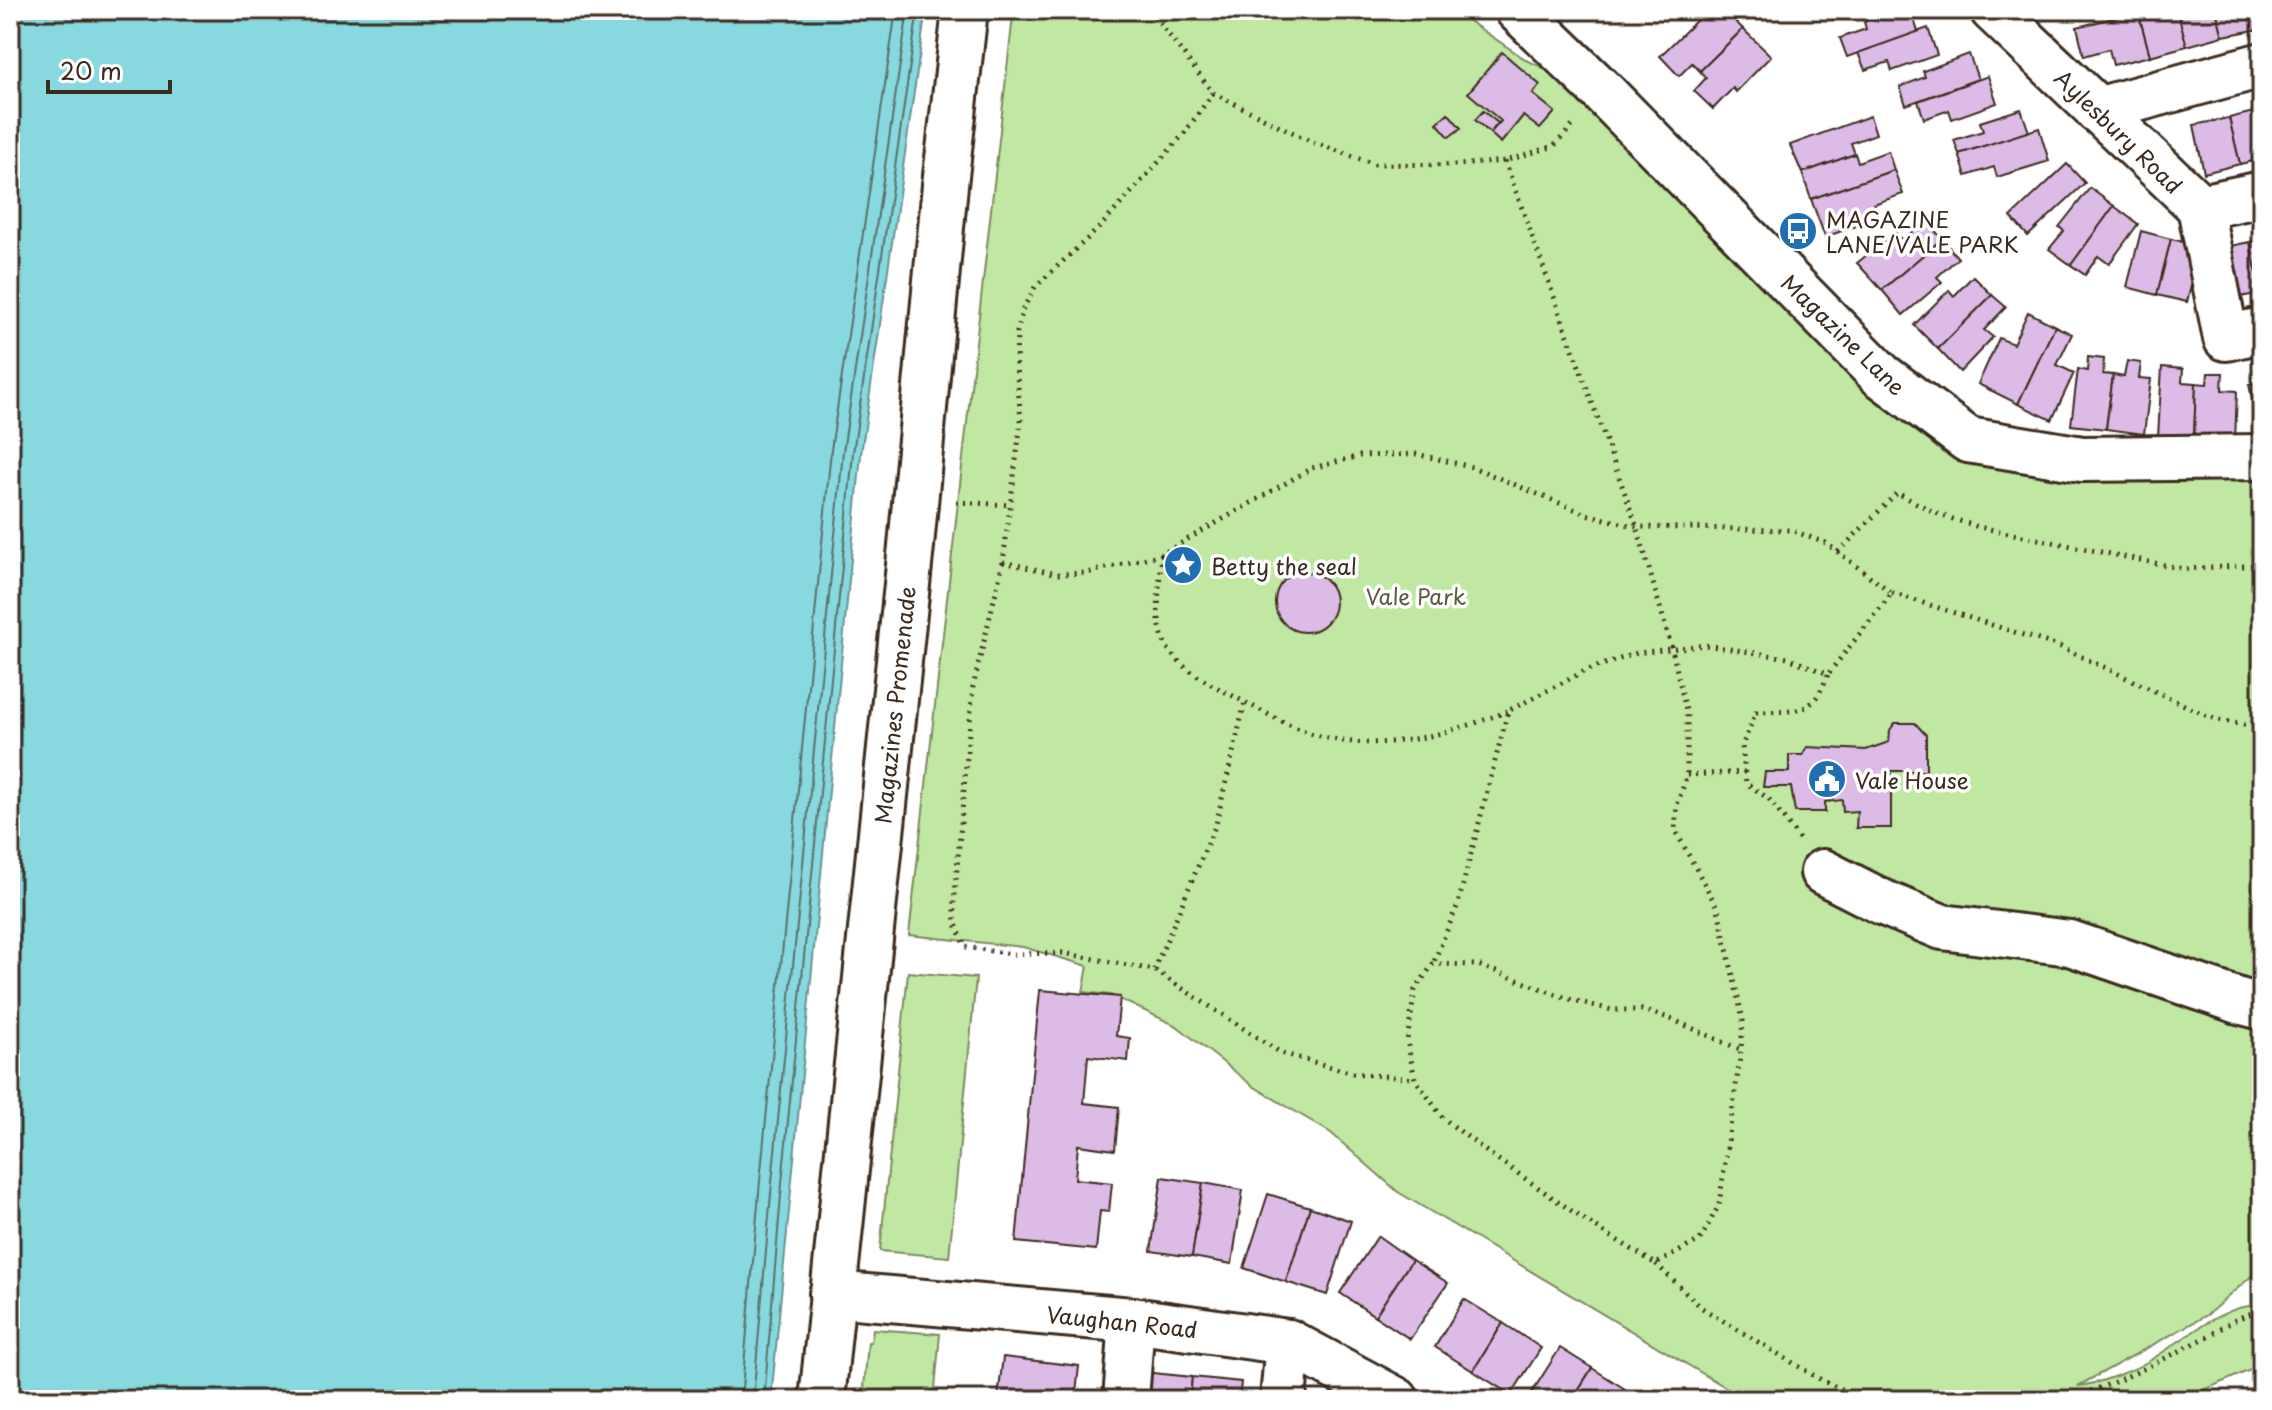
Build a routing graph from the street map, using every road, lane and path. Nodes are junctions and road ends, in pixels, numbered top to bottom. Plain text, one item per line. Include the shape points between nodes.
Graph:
1 (965, 10) edge
2 (1150, 10) edge
3 (1518, 10) edge
4 (2012, 14) edge
5 (2262, 65) edge
6 (1603, 92) junction
7 (1213, 93) junction
8 (2097, 110) junction
9 (1505, 161) junction
10 (2262, 194) edge
11 (2200, 207) junction
12 (2262, 330) edge
13 (2262, 457) edge
14 (916, 499) junction
15 (1011, 505) junction
16 (1637, 527) junction
17 (1838, 552) junction
18 (1162, 554) junction
19 (1003, 562) junction
20 (2262, 565) edge
21 (1892, 593) junction
22 (1672, 649) junction
23 (1828, 674) junction
24 (1245, 702) junction
25 (1508, 711) junction
26 (2262, 724) edge
27 (1745, 772) junction
28 (1687, 775) junction
29 (1823, 872) joint
30 (1433, 964) junction
31 (1154, 970) junction
32 (2262, 1007) edge
33 (1741, 1050) junction
34 (1415, 1079) junction
35 (1656, 1264) junction
36 (832, 1294) junction
37 (2262, 1311) edge
38 (1132, 1320) junction
39 (1288, 1342) junction
40 (822, 1400) edge
41 (1126, 1400) edge
42 (1283, 1400) edge
43 (1396, 1400) edge
44 (1867, 1400) edge
45 (2060, 1400) edge

1 - 14 street, Magazines Promenade
2 - 7 path
3 - 6 street, Magazine Lane
4 - 8 street, Aylesbury Road
5 - 8 street
6 - 9 path via 1554,146
6 - 13 street, Magazine Lane via 1881,375 1968,440 2082,459
7 - 9 path via 1312,142 1375,164
7 - 15 path via 1183,135 1101,226 1035,287 1023,309 1016,365 1021,421
8 - 11 street, Aylesbury Road
9 - 16 path
10 - 11 street, Aylesbury Road
11 - 12 street via 2226,338
14 - 15 path
14 - 36 street, Magazines Promenade
15 - 19 path
16 - 17 path via 1790,530
16 - 18 path via 1586,514 1472,467 1416,454 1360,456 1312,468
16 - 22 path
17 - 20 path via 1897,493 1979,527 2184,569
17 - 21 path
18 - 19 path via 1087,573 1057,574
18 - 24 path via 1157,610 1167,648 1197,677
19 - 31 path via 973,687 956,924 965,947 1012,954 1063,953
21 - 23 path
21 - 26 path via 2061,647 2214,719
22 - 23 path via 1705,645 1788,658
22 - 25 path via 1637,653 1585,671
22 - 28 path via 1687,715
23 - 27 path via 1820,697 1802,710 1756,712 1742,746
24 - 25 path via 1290,726 1329,738 1369,742 1415,739
24 - 31 path via 1216,824
25 - 30 path via 1458,904
27 - 28 path
27 - 29 path via 1746,783 1769,799
28 - 33 path via 1675,830 1718,909 1743,1020
29 - 32 street via 1942,927 2070,943
30 - 33 path via 1478,965 1569,999 1612,1010 1642,1010
30 - 34 path via 1415,990 1407,1041
31 - 34 path via 1281,1053 1353,1073
33 - 35 path via 1719,1205 1700,1240
34 - 35 path via 1443,1118 1487,1152
35 - 44 path via 1702,1308 1823,1381
36 - 38 street, Vaughan Road
36 - 40 street, Magazines Promenade
37 - 45 path via 2242,1314 2204,1338 2083,1395
38 - 39 street, Vaughan Road
38 - 41 street
39 - 42 street
39 - 43 street, Vaughan Road

